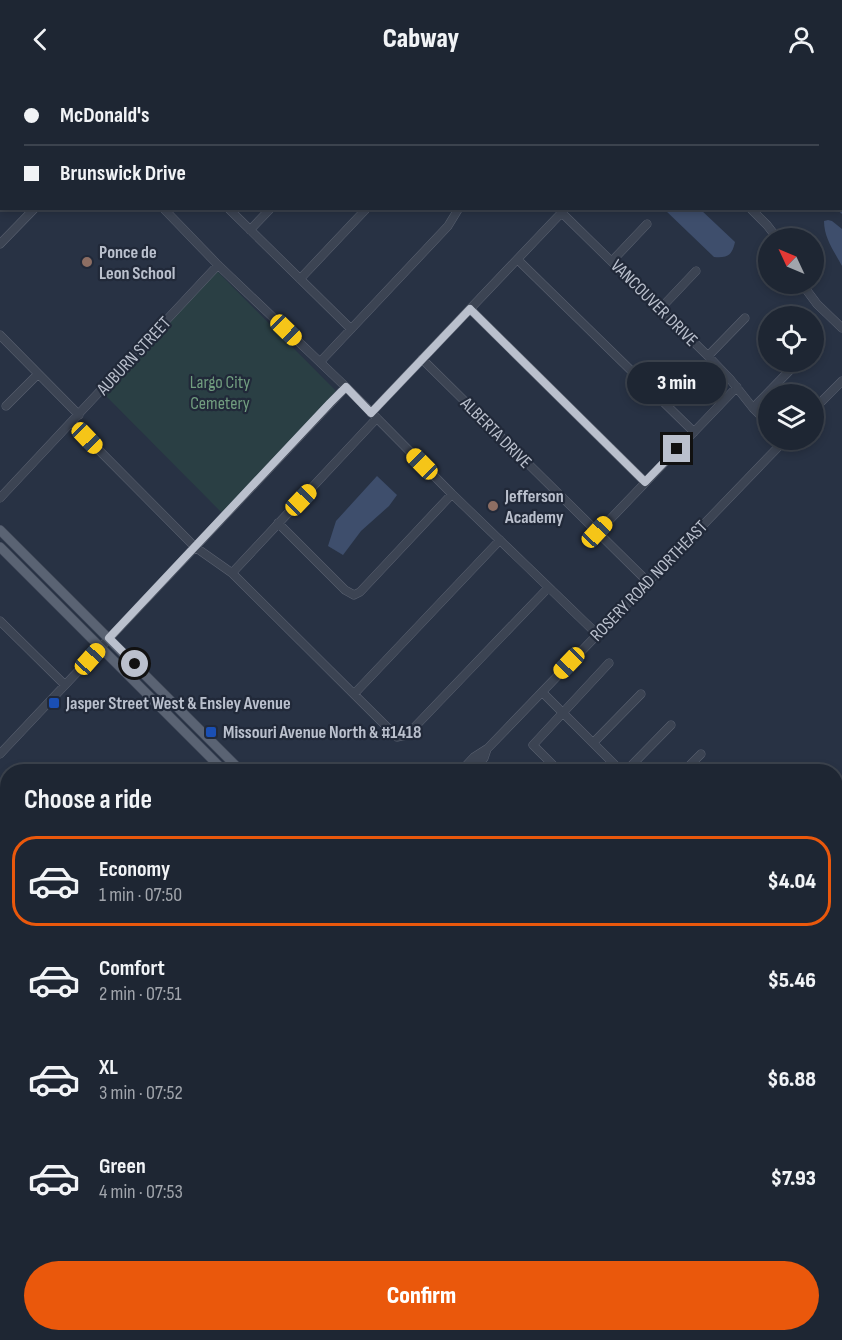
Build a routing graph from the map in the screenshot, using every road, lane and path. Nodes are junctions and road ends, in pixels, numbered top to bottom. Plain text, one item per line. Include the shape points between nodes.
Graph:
1 (32, 210) edge
2 (169, 210) edge
3 (230, 210) edge
4 (269, 210) edge
5 (365, 210) edge
6 (458, 210) edge
7 (752, 210) edge
8 (564, 211) edge
9 (648, 224) dead end
10 (769, 228) edge
11 (250, 230) junction
12 (0, 244) edge
13 (518, 260) junction
14 (612, 261) junction
15 (218, 265) junction
16 (696, 271) dead end
17 (300, 279) junction
18 (810, 294) edge
19 (470, 309) junction
20 (660, 309) junction
21 (745, 318) dead end
22 (842, 328) edge
23 (351, 329) junction
24 (0, 335) edge
25 (708, 356) junction
26 (422, 359) junction
27 (320, 362) junction
28 (788, 372) edge
29 (38, 374) junction
30 (842, 381) edge
31 (346, 387) junction
32 (737, 387) junction
33 (824, 400) edge
34 (6, 406) dead end
35 (753, 408) junction
36 (758, 413) edge
37 (79, 415) junction
38 (374, 416) junction
39 (72, 423) junction
40 (694, 432) junction
41 (775, 450) edge
42 (645, 482) junction
43 (452, 494) junction
44 (0, 498) edge
45 (278, 523) junction
46 (0, 530) edge
47 (597, 532) junction
48 (500, 540) junction
49 (0, 547) edge
50 (195, 547) junction
51 (232, 573) junction
52 (648, 582) junction
53 (548, 588) junction
54 (0, 621) edge
55 (597, 634) junction
56 (109, 638) junction
57 (100, 647) junction
58 (609, 663) dead end
59 (65, 685) junction
60 (542, 692) junction
61 (354, 694) junction
62 (641, 694) dead end
63 (563, 712) junction
64 (671, 725) dead end
65 (183, 730) junction
66 (593, 742) junction
67 (488, 748) junction
68 (0, 754) edge
69 (701, 754) dead end
70 (217, 764) edge
71 (228, 764) edge
72 (233, 764) edge
73 (468, 764) edge
74 (477, 764) edge
75 (552, 764) edge
76 (614, 764) edge
77 (633, 764) edge
78 (691, 764) edge

1 - 12 street
2 - 15 street
3 - 11 street
4 - 11 street
5 - 17 street
6 - 23 street via 448,226
7 - 10 street
8 - 13 street
8 - 14 street, VANCOUVER DRIVE
9 - 14 street
11 - 17 street
13 - 19 street
13 - 40 street
14 - 20 street, VANCOUVER DRIVE
15 - 27 street
15 - 37 street, AUBURN STREET
16 - 20 street
17 - 23 street
18 - 22 street
19 - 26 street
19 - 42 street
20 - 25 street, VANCOUVER DRIVE
21 - 25 street
23 - 27 street
24 - 29 street
25 - 32 street, VANCOUVER DRIVE
26 - 38 street
26 - 47 street, ALBERTA DRIVE
27 - 31 street
28 - 35 street
29 - 34 street
29 - 37 street
30 - 33 street
31 - 38 street
31 - 50 street
32 - 35 street, VANCOUVER DRIVE
32 - 40 street
35 - 36 street, VANCOUVER DRIVE
37 - 39 street, AUBURN STREET
38 - 43 street
38 - 45 street
39 - 44 street, AUBURN STREET
39 - 50 street
40 - 42 street
41 - 52 street, ROSERY ROAD NORTHEAST
42 - 47 street
43 - 45 street via 354,595
43 - 48 street
45 - 51 street
46 - 56 main road
47 - 52 street, ALBERTA DRIVE
48 - 53 street
48 - 61 street
49 - 57 main road
50 - 51 street
50 - 56 street
51 - 61 street
52 - 55 street, ROSERY ROAD NORTHEAST
53 - 55 street
53 - 61 street via 407,735 398,737
54 - 59 street
55 - 60 street, ROSERY ROAD NORTHEAST
56 - 57 street
56 - 72 main road
57 - 59 street
57 - 65 main road
58 - 63 street
59 - 68 street
60 - 63 street
60 - 67 street, ROSERY ROAD NORTHEAST
62 - 66 street
63 - 66 street
63 - 75 street via 533,745
64 - 77 street
65 - 70 main road
65 - 71 main road
66 - 76 street
67 - 73 street, ROSERY ROAD NORTHEAST
67 - 74 street, ROSERY ROAD NORTHEAST
69 - 78 street

